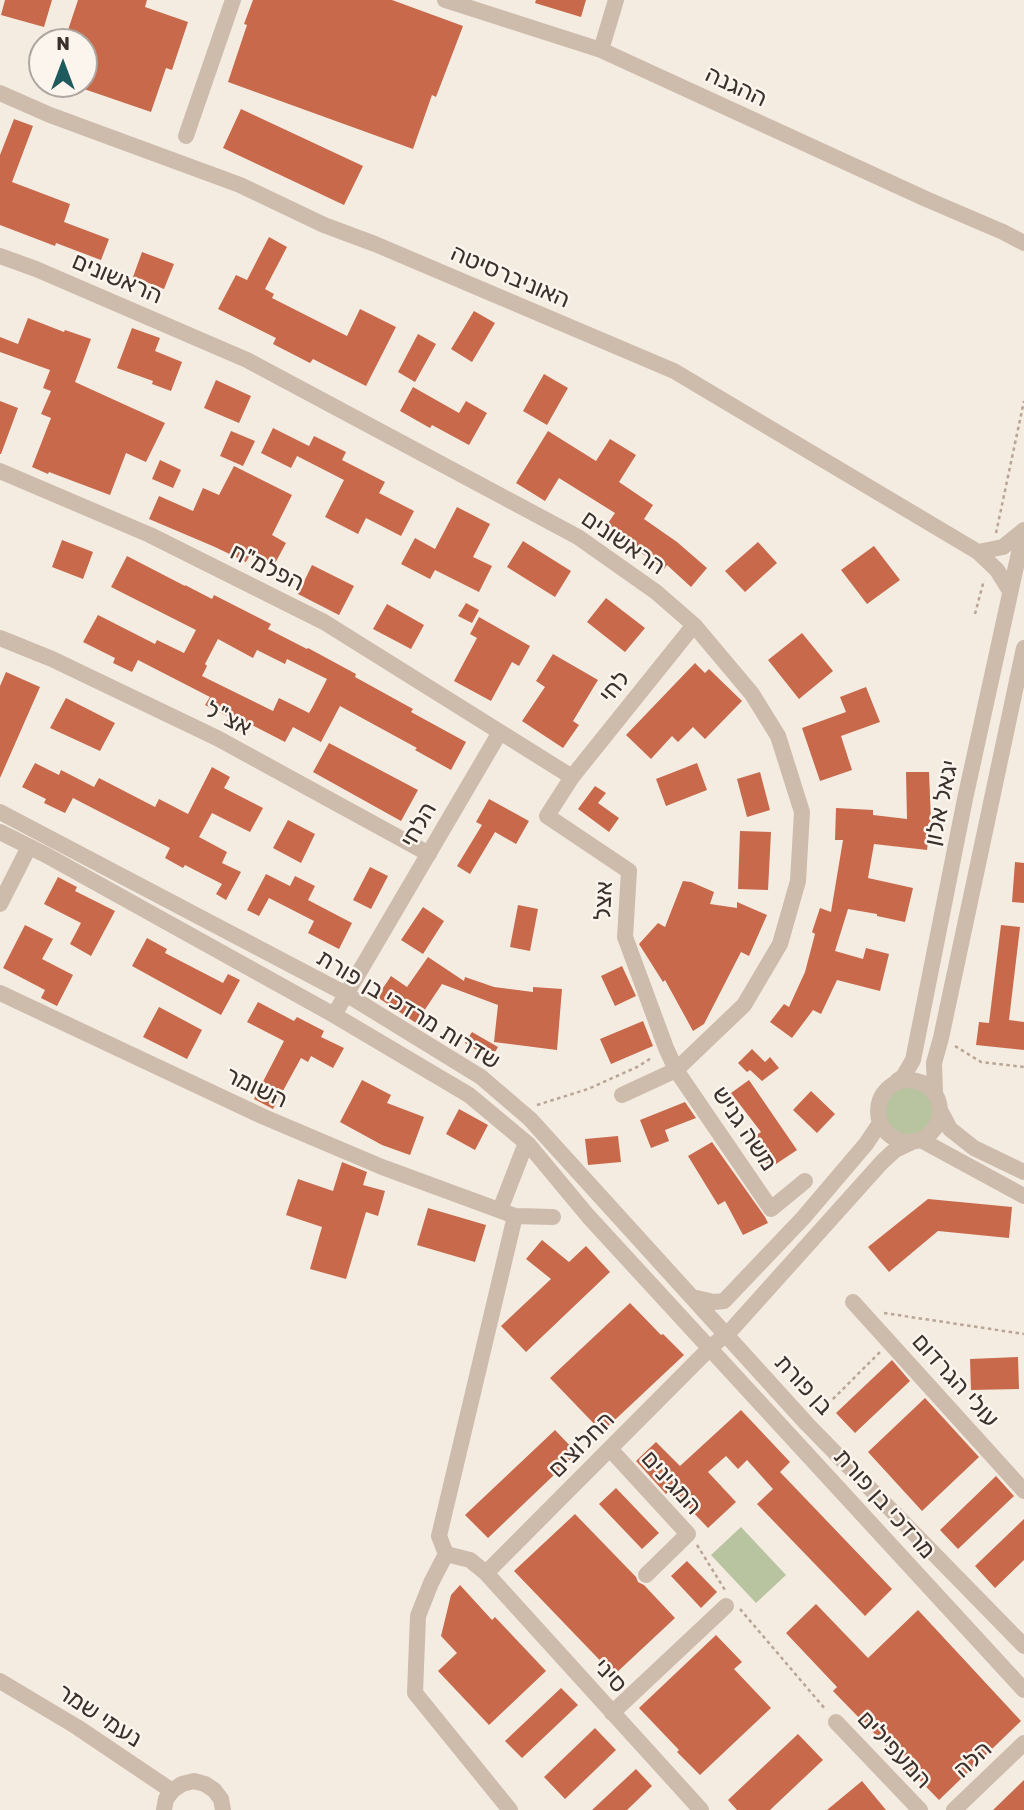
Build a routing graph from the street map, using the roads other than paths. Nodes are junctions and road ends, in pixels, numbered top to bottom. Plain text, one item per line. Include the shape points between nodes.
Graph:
1 (233, 0) edge
2 (444, 0) edge
3 (616, 0) edge
4 (601, 50) junction
5 (0, 93) edge
6 (186, 136) dead end
7 (1024, 230) edge
8 (1003, 232) junction
9 (1024, 243) edge
10 (0, 256) edge
11 (0, 471) edge
12 (1024, 530) edge
13 (978, 552) junction
14 (1010, 591) junction
15 (694, 625) junction
16 (0, 638) edge
17 (1024, 648) edge
18 (499, 732) junction
19 (572, 777) junction
20 (0, 812) edge
21 (0, 832) edge
22 (29, 847) junction
23 (429, 854) junction
24 (0, 904) edge
25 (0, 993) edge
26 (346, 994) junction
27 (334, 1015) junction
28 (676, 1070) junction
29 (897, 1081) junction
30 (934, 1093) junction
31 (622, 1096) dead end
32 (940, 1110) junction
33 (880, 1123) junction
34 (916, 1141) junction
35 (526, 1143) junction
36 (1024, 1172) edge
37 (805, 1181) dead end
38 (1024, 1196) edge
39 (775, 1205) junction
40 (507, 1213) junction
41 (553, 1217) dead end
42 (803, 1218) junction
43 (827, 1224) junction
44 (692, 1297) junction
45 (856, 1306) road end
46 (725, 1335) junction
47 (710, 1348) junction
48 (610, 1449) junction
49 (1024, 1491) edge
50 (446, 1554) junction
51 (486, 1573) junction
52 (646, 1575) dead end
53 (728, 1599) road end
54 (1024, 1646) edge
55 (0, 1681) edge
56 (1024, 1690) edge
57 (612, 1713) junction
58 (836, 1721) road end
59 (1024, 1743) edge
60 (172, 1791) junction
61 (164, 1810) edge
62 (223, 1810) edge
63 (510, 1810) edge
64 (701, 1810) edge
65 (920, 1810) edge
66 (954, 1810) edge

1 - 6 street
2 - 4 street, ההגנה
3 - 4 street
4 - 8 street, ההגנה
5 - 13 street, האוניברסיטה via 240,185 324,225 674,371
7 - 8 street, ההגנה
8 - 9 street, ההגנה
10 - 15 street, הראשונים via 259,366 578,537
11 - 18 street, הפלמ"ח via 150,535 324,622
12 - 13 street via 1003,547
12 - 14 street, יגאל אלון
13 - 14 street, האוניברסיטה
14 - 29 street, יגאל אלון via 913,1060
15 - 19 street, לחי
15 - 28 street, הראשונים via 752,694 778,736 802,812 798,881 780,944 744,1004
16 - 23 street, אצ"ל via 217,738
17 - 30 street, יגאל אלון via 934,1063
18 - 19 street
18 - 23 street, הלחי
19 - 28 street, אצל via 547,816 629,871 625,937
20 - 26 street, שדרות מרדכי בן פורת
21 - 22 street, שדרות מרדכי בן פורת
22 - 24 street
22 - 27 street, שדרות מרדכי בן פורת
23 - 26 street, הלחי
25 - 40 street, השומר via 264,1117
26 - 27 street, הלחי
26 - 44 street, שדרות מרדכי בן פורת via 481,1077 530,1119
27 - 35 street, שדרות מרדכי בן פורת via 470,1095
28 - 31 street, הראשונים
28 - 39 street, משה גניש via 771,1209
29 - 30 street via 921,1082
29 - 33 street via 878,1103
30 - 32 street
32 - 34 street via 935,1128
32 - 36 street via 960,1137
33 - 34 street via 893,1138
33 - 42 street
34 - 38 street via 950,1154
34 - 43 street via 890,1154
35 - 40 street
35 - 47 street, שדרות מרדכי בן פורת
37 - 39 street, משה גניש
39 - 42 street, משה גניש
40 - 41 street, השומר
40 - 50 street via 439,1536
42 - 43 street, משה גניש
42 - 44 street via 724,1301
43 - 46 street
44 - 46 street, שדרות מרדכי בן פורת
45 - 49 street, עולי הגרדום
46 - 47 street
46 - 54 street, בן פורת
47 - 48 street, החלוצים
47 - 56 street, מרדכי בן פורת
48 - 51 street, החלוצים
48 - 52 street, המגינים via 688,1534
50 - 51 street, סיני via 470,1560
50 - 63 street via 418,1616 415,1693
51 - 57 street, סיני
53 - 57 street
55 - 60 street, נעמי שמר
57 - 64 street, סיני
58 - 65 street, המעפילים
59 - 66 street, הלה
60 - 61 street
60 - 62 street via 194,1781 205,1784 221,1799

